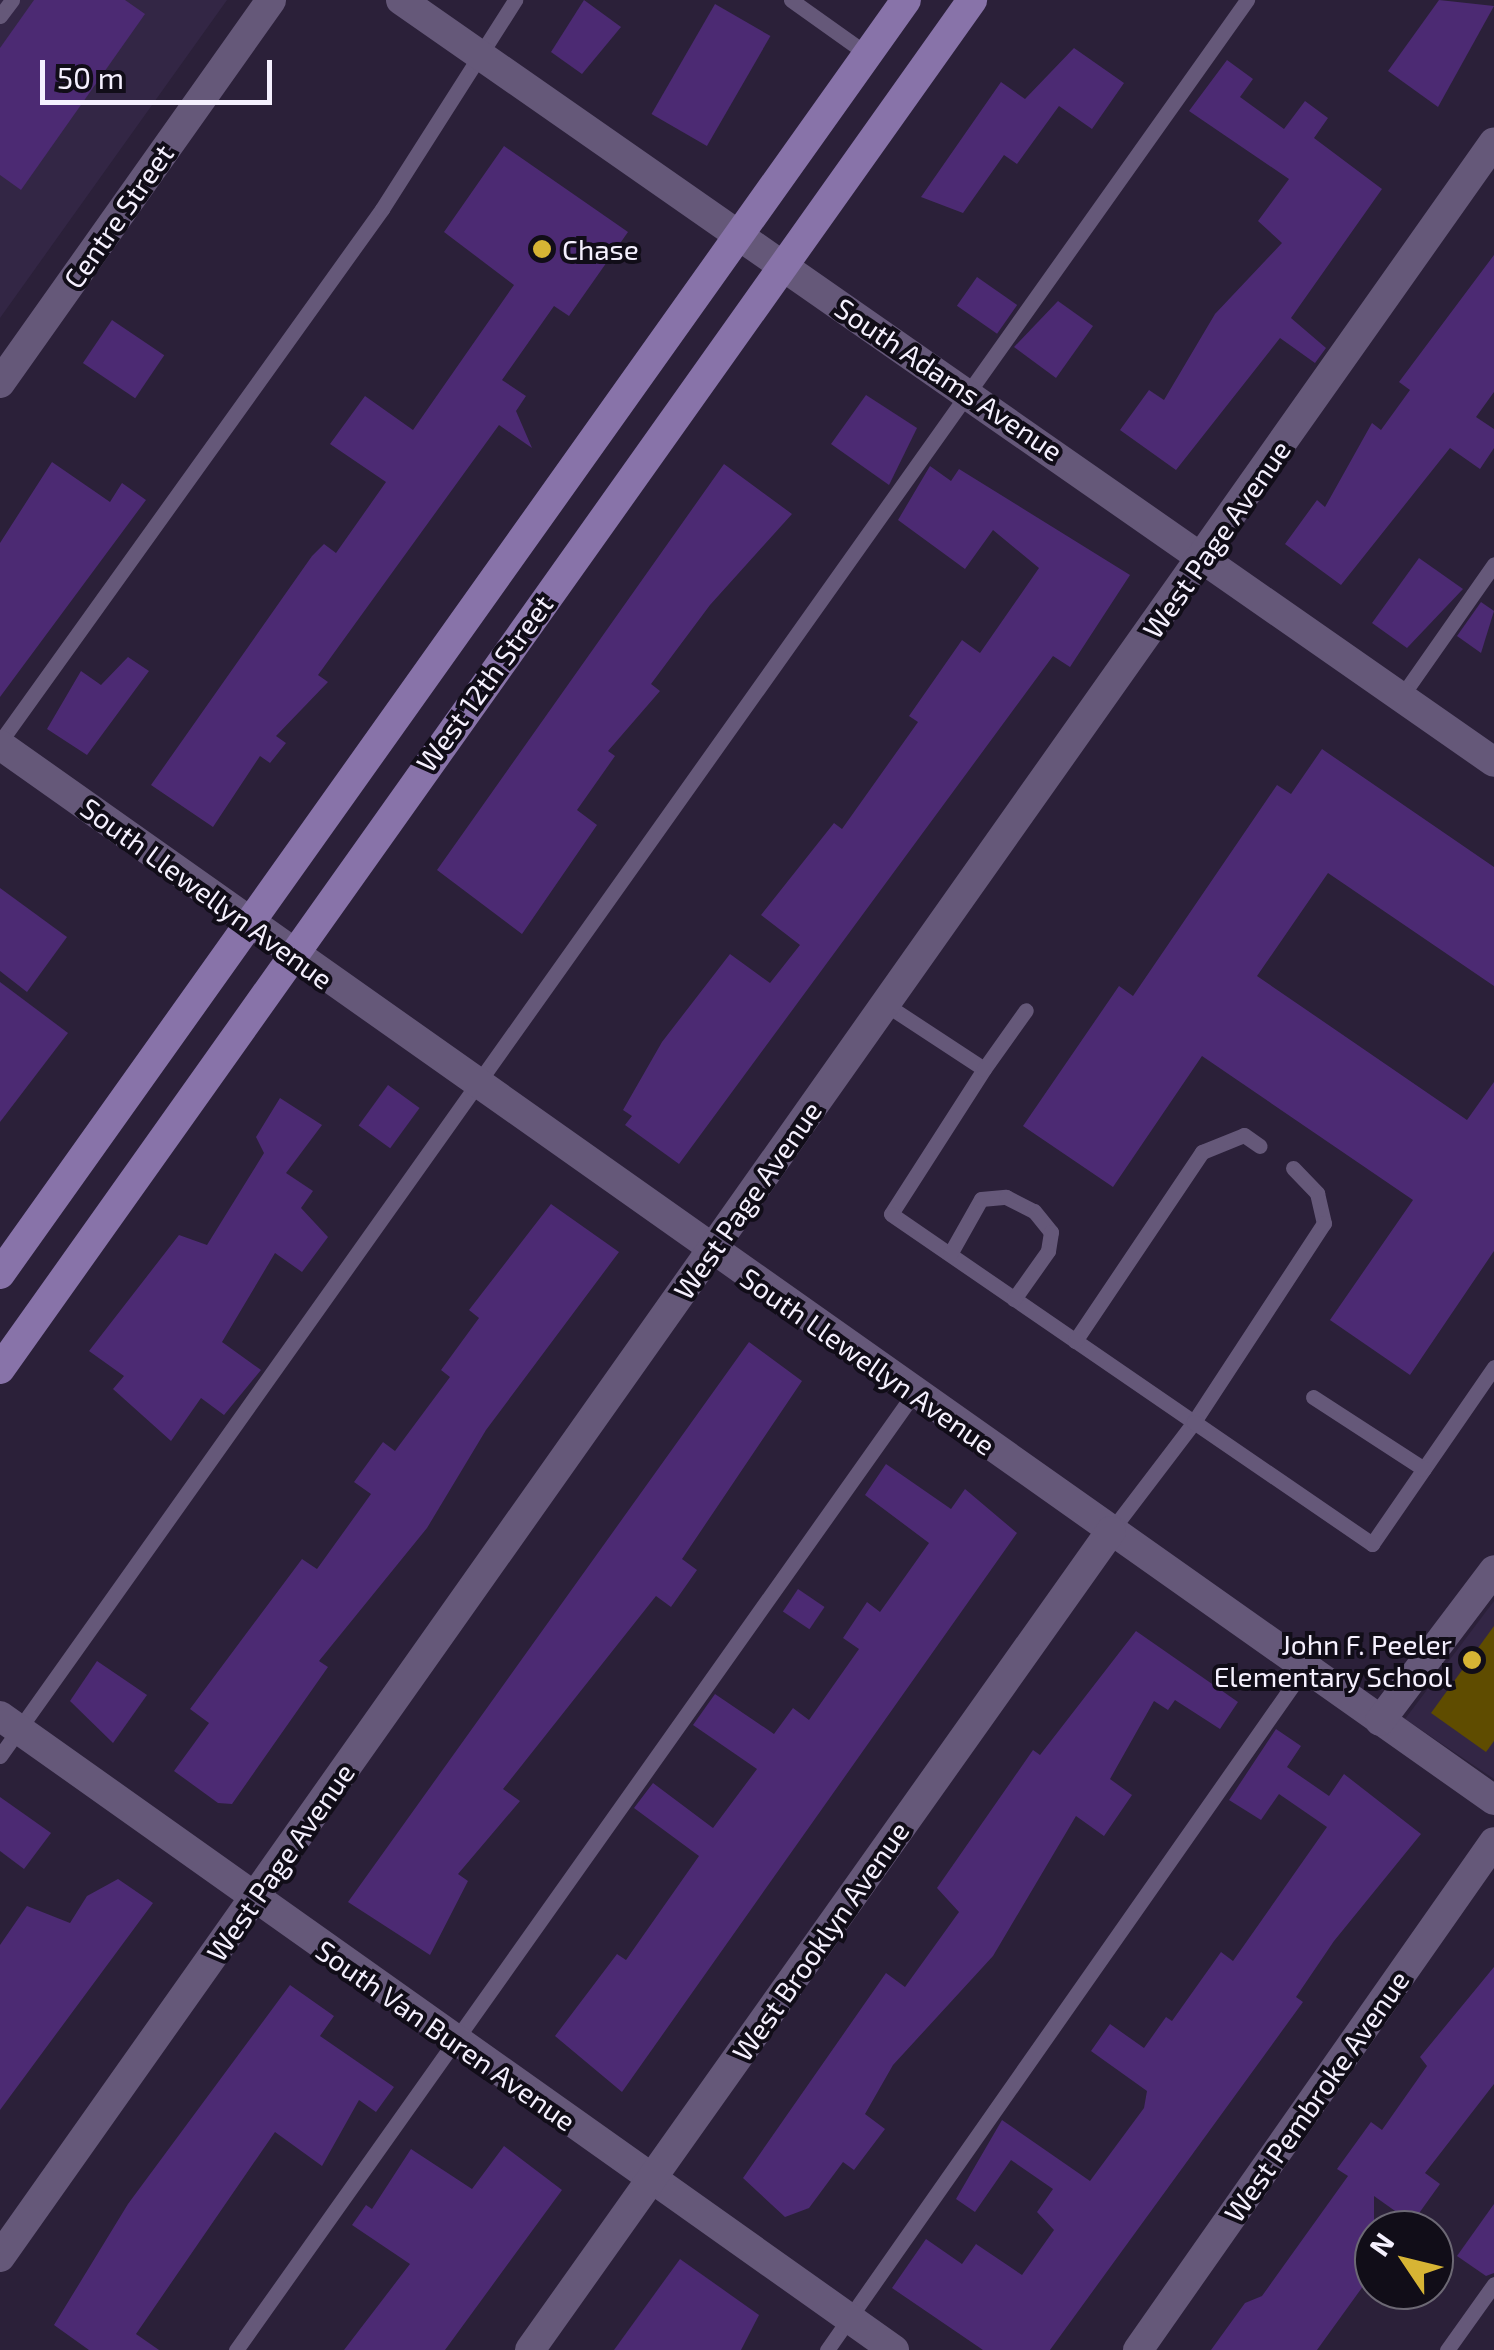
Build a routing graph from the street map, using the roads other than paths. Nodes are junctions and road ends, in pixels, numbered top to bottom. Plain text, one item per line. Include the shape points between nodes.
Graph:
1 (12, 0) edge
2 (272, 0) edge
3 (401, 0) edge
4 (514, 0) edge
5 (791, 0) edge
6 (906, 0) edge
7 (972, 0) edge
8 (1247, 0) edge
9 (0, 16) edge
10 (476, 53) junction
11 (868, 54) junction
12 (1494, 142) edge
13 (740, 237) junction
14 (785, 266) junction
15 (0, 382) edge
16 (968, 394) junction
17 (1204, 556) junction
18 (1494, 564) edge
19 (1401, 697) junction
20 (0, 743) edge
21 (1494, 762) edge
22 (248, 923) junction
23 (291, 952) junction
24 (885, 1004) junction
25 (1026, 1010) dead end
26 (984, 1070) junction
27 (475, 1088) junction
28 (1260, 1146) dead end
29 (1293, 1168) dead end
30 (711, 1252) junction
31 (950, 1254) junction
32 (0, 1274) edge
33 (1014, 1299) junction
34 (1075, 1340) junction
35 (1494, 1367) edge
36 (0, 1370) edge
37 (914, 1393) junction
38 (1313, 1397) dead end
39 (1194, 1422) junction
40 (1424, 1469) junction
41 (1111, 1531) junction
42 (1494, 1570) edge
43 (1304, 1669) junction
44 (1380, 1720) junction
45 (9, 1723) edge
46 (0, 1756) edge
47 (1494, 1800) edge
48 (1494, 1842) edge
49 (254, 1899) junction
50 (454, 2041) junction
51 (650, 2180) junction
52 (0, 2257) edge
53 (1494, 2284) edge
54 (849, 2318) junction
55 (236, 2350) edge
56 (530, 2350) edge
57 (827, 2350) edge
58 (894, 2350) edge
59 (1138, 2350) edge
60 (1447, 2350) edge

1 - 9 lane
2 - 15 street, Centre Street
3 - 10 street, South Adams Avenue
4 - 10 lane
5 - 11 lane
6 - 11 main road, West 12th Street
7 - 14 main road, West 12th Street
8 - 16 lane
10 - 13 street, South Adams Avenue
10 - 20 lane via 382,209
11 - 13 main road, West 12th Street
12 - 17 street, West Page Avenue
13 - 14 street, South Adams Avenue
13 - 22 main road, West 12th Street
14 - 16 street, South Adams Avenue
14 - 23 main road, West 12th Street
16 - 17 street, South Adams Avenue
16 - 27 lane
17 - 19 street, South Adams Avenue
17 - 24 street, West Page Avenue
18 - 19 lane
19 - 21 street, South Adams Avenue
20 - 22 street, South Llewellyn Avenue
22 - 23 street, South Llewellyn Avenue
22 - 32 main road, West 12th Street
23 - 27 street, South Llewellyn Avenue
23 - 36 main road, West 12th Street
24 - 26 lane
24 - 30 street, West Page Avenue
25 - 26 lane
26 - 31 lane via 891,1214
27 - 30 street, South Llewellyn Avenue
27 - 45 lane
28 - 34 lane via 1244,1135 1202,1152
29 - 39 lane via 1317,1192 1324,1223
30 - 37 street, South Llewellyn Avenue
30 - 49 street, West Page Avenue
31 - 33 lane
31 - 33 lane via 981,1198 1006,1197 1034,1212 1052,1232 1048,1251
33 - 34 lane
34 - 39 lane
35 - 40 lane
37 - 41 street, South Llewellyn Avenue
37 - 50 lane
38 - 40 lane
39 - 40 lane via 1372,1544
39 - 41 lane
41 - 43 street, South Llewellyn Avenue
41 - 51 street, West Brooklyn Avenue
42 - 44 street
43 - 44 street, South Llewellyn Avenue
43 - 54 lane
44 - 47 street, South Llewellyn Avenue
45 - 46 lane
45 - 49 street, South Van Buren Avenue
48 - 59 street, West Pembroke Avenue
49 - 50 street, South Van Buren Avenue
49 - 52 street, West Page Avenue
50 - 51 street, South Van Buren Avenue
50 - 55 lane
51 - 54 street, South Van Buren Avenue
51 - 56 street, West Brooklyn Avenue
53 - 60 lane
54 - 57 lane
54 - 58 street, South Van Buren Avenue

